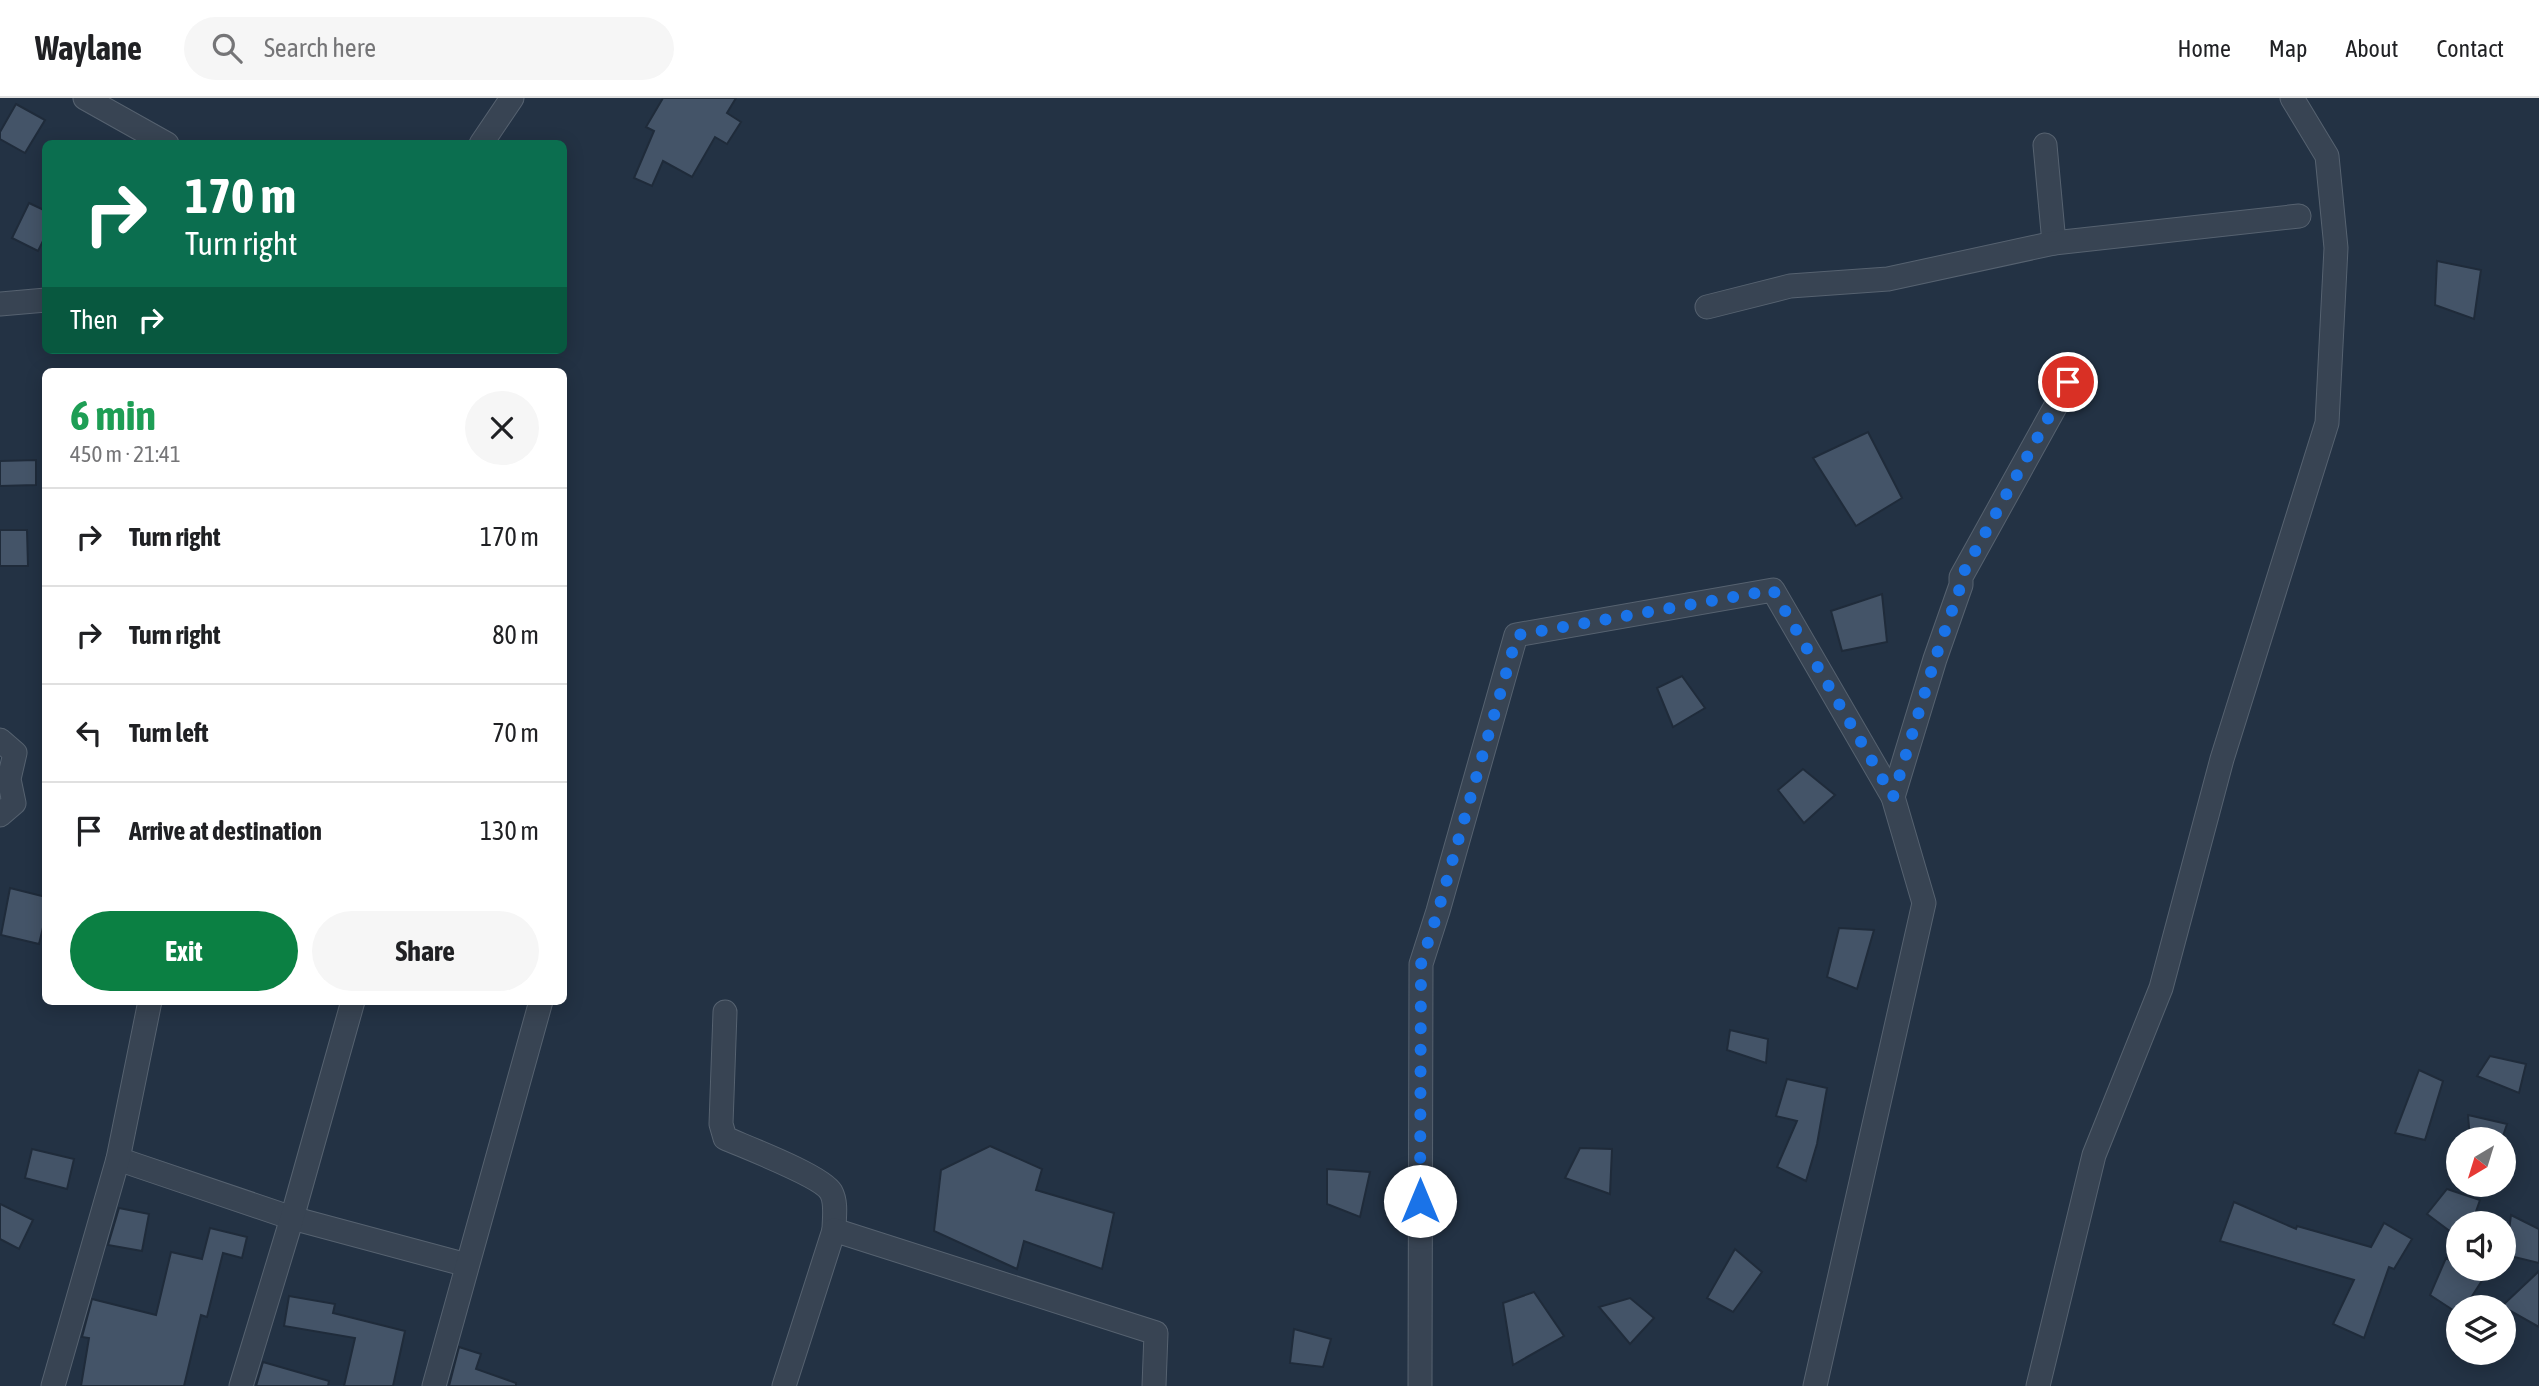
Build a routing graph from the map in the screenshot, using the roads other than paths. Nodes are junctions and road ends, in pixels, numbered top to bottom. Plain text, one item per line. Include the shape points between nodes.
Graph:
1 (85, 98) edge
2 (512, 98) edge
3 (2291, 98) edge
4 (160, 140) edge
5 (484, 140) edge
6 (2045, 145) dead end
7 (2299, 216) dead end
8 (2054, 243) junction
9 (42, 300) edge
10 (0, 304) edge
11 (1707, 307) dead end
12 (2068, 382) dead end
13 (0, 740) edge
14 (1893, 797) junction
15 (0, 815) edge
16 (149, 1005) edge
17 (352, 1005) edge
18 (540, 1005) edge
19 (724, 1012) dead end
20 (118, 1159) junction
21 (292, 1218) junction
22 (834, 1230) junction
23 (467, 1265) junction
24 (53, 1386) edge
25 (241, 1386) edge
26 (434, 1386) edge
27 (784, 1386) edge
28 (1154, 1386) edge
29 (1420, 1386) edge
30 (1815, 1386) edge
31 (2038, 1386) edge

1 - 4 street
2 - 5 street
3 - 31 street via 2327,156 2336,248 2327,423 2222,759 2161,988 2094,1155
6 - 8 street
7 - 8 street
8 - 11 street via 1888,279 1790,286
9 - 10 street
12 - 14 street via 1961,577
13 - 15 street via 15,753 9,779 14,803
14 - 29 street via 1773,590 1517,635 1421,964
14 - 30 street via 1924,903
16 - 20 street
17 - 21 street
18 - 23 street
19 - 22 street via 724,1138 816,1179 830,1190 835,1202
20 - 21 street
20 - 24 street
21 - 23 street
21 - 25 street
22 - 27 street
22 - 28 street via 1156,1333
23 - 26 street

